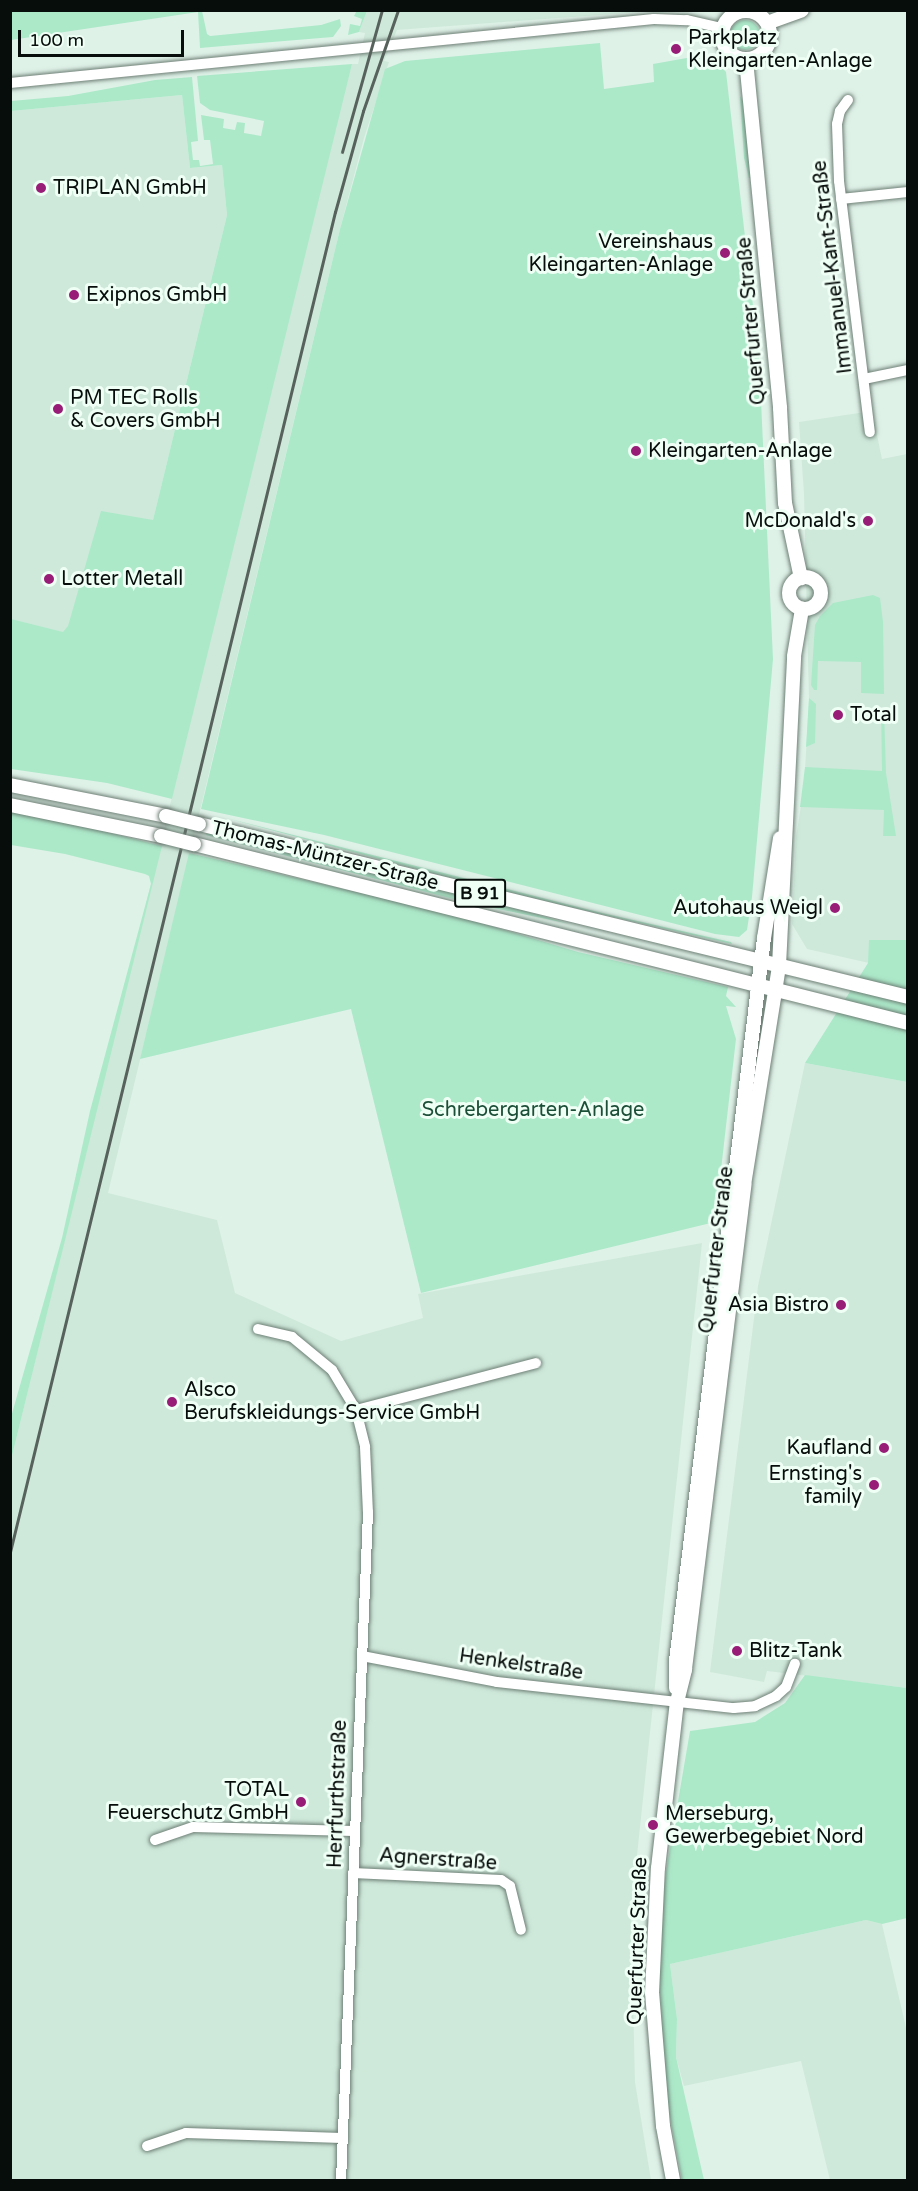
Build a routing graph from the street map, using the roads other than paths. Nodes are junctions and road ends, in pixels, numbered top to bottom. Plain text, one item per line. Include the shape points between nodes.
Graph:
1 (802, 10) edge
2 (767, 23) junction
3 (723, 28) junction
4 (746, 60) junction
5 (10, 83) edge
6 (848, 100) dead end
7 (908, 192) edge
8 (841, 199) junction
9 (908, 370) edge
10 (864, 379) junction
11 (870, 432) dead end
12 (801, 578) junction
13 (801, 609) junction
14 (10, 785) edge
15 (787, 801) junction
16 (10, 805) edge
17 (761, 961) junction
18 (779, 966) junction
19 (758, 985) junction
20 (775, 990) junction
21 (908, 997) edge
22 (908, 1023) edge
23 (258, 1329) dead end
24 (536, 1363) dead end
25 (356, 1410) junction
26 (362, 1656) junction
27 (795, 1664) dead end
28 (677, 1702) junction
29 (354, 1831) junction
30 (155, 1840) dead end
31 (353, 1873) junction
32 (521, 1930) dead end
33 (342, 2138) junction
34 (147, 2146) dead end
35 (341, 2181) edge
36 (673, 2181) edge

1 - 2 main road
2 - 3 main road via 757,14 743,11 730,16
2 - 4 main road via 768,45 757,57
3 - 4 main road via 722,42 728,52
3 - 5 street via 687,20 654,19
4 - 12 main road, Querfurter Straße via 780,408 785,503
6 - 8 street, Immanuel-Kant-Straße via 837,124
7 - 8 street
8 - 10 street, Immanuel-Kant-Straße
9 - 10 street
10 - 11 street, Immanuel-Kant-Straße
12 - 13 main road via 790,586 789,596
12 - 13 main road via 814,580 821,595 813,608
13 - 15 main road, Querfurter Straße via 794,656
14 - 17 main road, Thomas-Müntzer-Straße / B 91, bridge via 166,816
15 - 17 main road, Querfurter Straße
15 - 18 main road, Querfurter Straße
16 - 19 main road, Thomas-Müntzer-Straße / B 91, bridge via 161,836
17 - 18 main road, Thomas-Müntzer-Straße / B 91
17 - 19 main road, Querfurter Straße
18 - 20 main road, Querfurter Straße
18 - 21 main road, Thomas-Müntzer-Straße / B 91
19 - 20 main road, Thomas-Müntzer-Straße / B 91
19 - 28 main road, Querfurter Straße via 676,1661
20 - 22 main road, Thomas-Müntzer-Straße / B 91
20 - 28 main road, Querfurter Straße via 744,1185 685,1669
23 - 25 street, Herrfurthstraße via 291,1337 311,1350 332,1370
24 - 25 street
25 - 26 street, Herrfurthstraße via 365,1446 368,1483
26 - 28 street, Henkelstraße via 497,1682
26 - 29 street, Herrfurthstraße
27 - 28 street via 786,1687 755,1706 734,1708
28 - 36 main road, Querfurter Straße via 658,1868 652,1993 663,2126
29 - 30 street via 193,1827
29 - 31 street, Herrfurthstraße
31 - 32 street, Agnerstraße via 501,1880 510,1886
31 - 33 street, Herrfurthstraße
33 - 34 street via 186,2133
33 - 35 street, Herrfurthstraße

